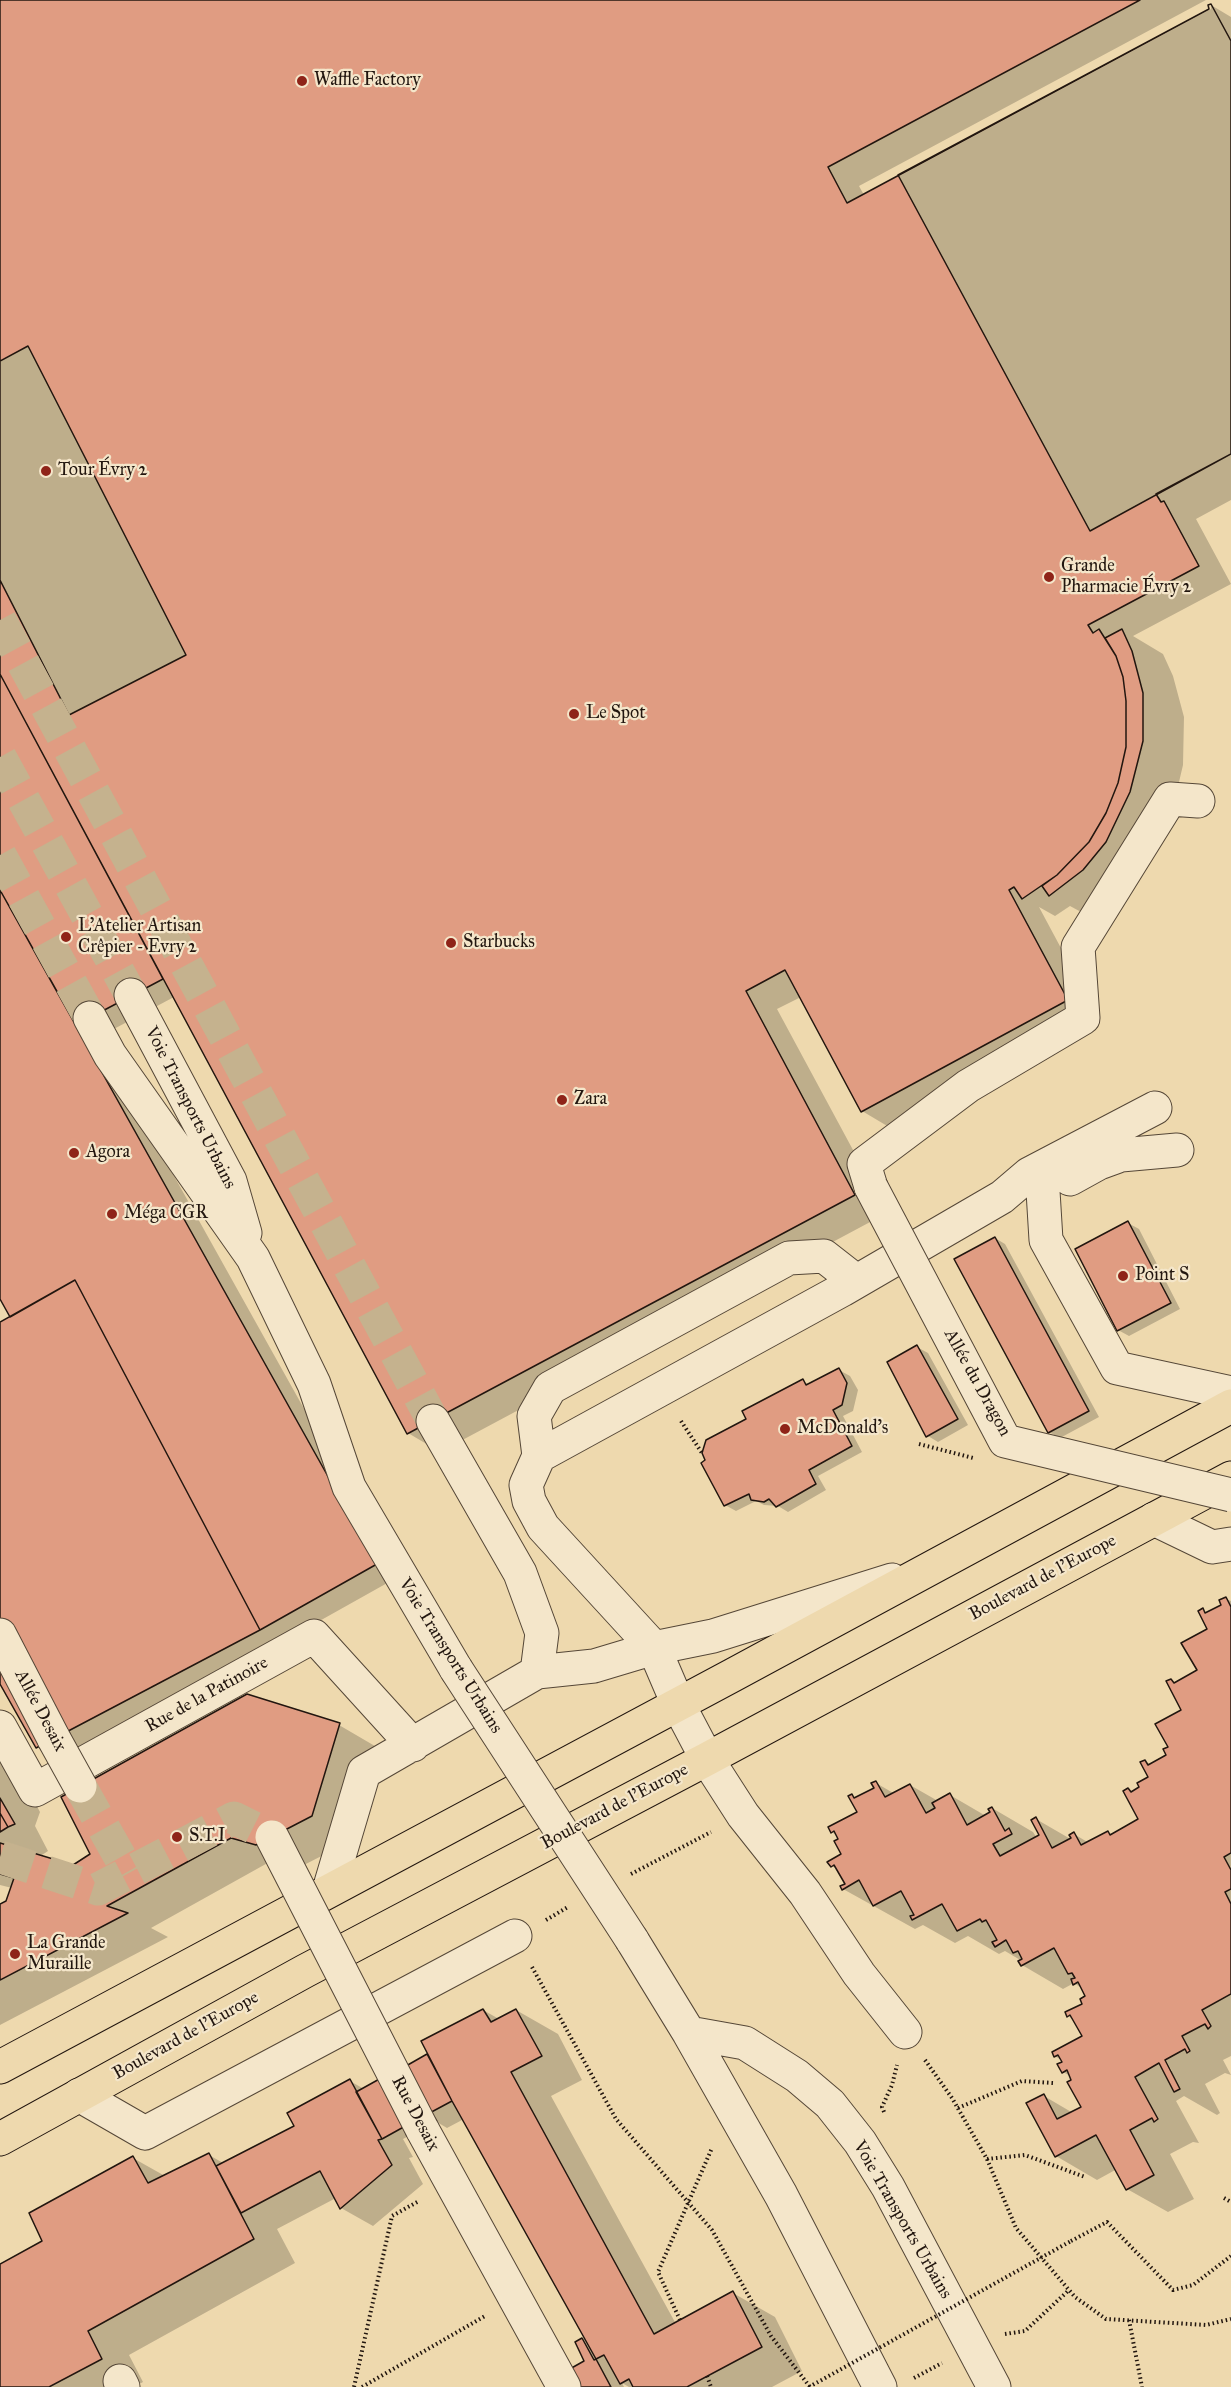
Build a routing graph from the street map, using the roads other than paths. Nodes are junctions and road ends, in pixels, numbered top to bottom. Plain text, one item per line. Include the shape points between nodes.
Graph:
1 (1198, 801) dead end
2 (131, 995) tunnel mouth
3 (90, 1018) tunnel mouth
4 (1155, 1108) dead end
5 (1177, 1150) dead end
6 (1043, 1191) junction
7 (1002, 1197) junction
8 (253, 1257) junction
9 (856, 1281) junction
10 (1231, 1393) edge
11 (1231, 1406) edge
12 (432, 1421) tunnel mouth
13 (539, 1456) junction
14 (462, 1470) junction
15 (1231, 1478) edge
16 (526, 1485) junction
17 (1231, 1495) edge
18 (1154, 1519) junction
19 (1231, 1544) edge
20 (925, 1569) junction
21 (0, 1635) edge
22 (654, 1648) junction
23 (537, 1672) junction
24 (678, 1704) junction
25 (0, 1726) edge
26 (412, 1745) junction
27 (707, 1759) junction
28 (80, 1786) tunnel mouth
29 (272, 1837) tunnel mouth
30 (329, 1890) junction
31 (515, 1936) road end
32 (905, 2032) road end
33 (689, 2033) junction
34 (0, 2067) edge
35 (80, 2095) junction
36 (0, 2139) edge
37 (564, 2387) edge
38 (880, 2387) edge
39 (994, 2387) edge

1 - 17 street, Allée du Dragon, bridge via 1170,800 1078,947 1083,1018 968,1086 864,1164 871,1187 1005,1441
2 - 8 street, Voie Transports Urbains via 230,1181
3 - 8 street, Voie Transports Urbains via 110,1055
4 - 7 street via 1029,1174
5 - 6 street via 1121,1155
6 - 7 street
6 - 10 street via 1046,1240 1117,1368
7 - 9 street
8 - 33 street, Voie Transports Urbains, bridge via 314,1384 349,1487 456,1669
9 - 13 street
9 - 13 street via 824,1256 789,1258 550,1388 534,1416
11 - 20 main road
12 - 14 street
13 - 16 street
14 - 16 street via 494,1484
14 - 23 street via 520,1573 542,1633
15 - 18 main road, Boulevard de l'Europe
16 - 22 street via 529,1501 543,1527
18 - 19 street via 1212,1546
18 - 27 main road, Boulevard de l'Europe
20 - 22 street via 712,1636
20 - 24 main road
21 - 28 street, Allée Desaix, bridge
22 - 23 street via 594,1666
22 - 24 street
23 - 26 street
24 - 27 street
24 - 30 main road
25 - 26 street, Rue de la Patinoire via 35,1790 314,1636
26 - 30 street via 364,1772
27 - 32 street via 743,1815 805,1893 859,1974
27 - 35 main road, Boulevard de l'Europe via 305,1971
29 - 37 street, Rue Desaix, bridge via 451,2184
30 - 34 main road
31 - 35 street via 145,2133
33 - 38 street, Voie Transports Urbains via 781,2195
33 - 39 street, Voie Transports Urbains via 745,2043 830,2104 888,2187
35 - 36 main road, Boulevard de l'Europe

